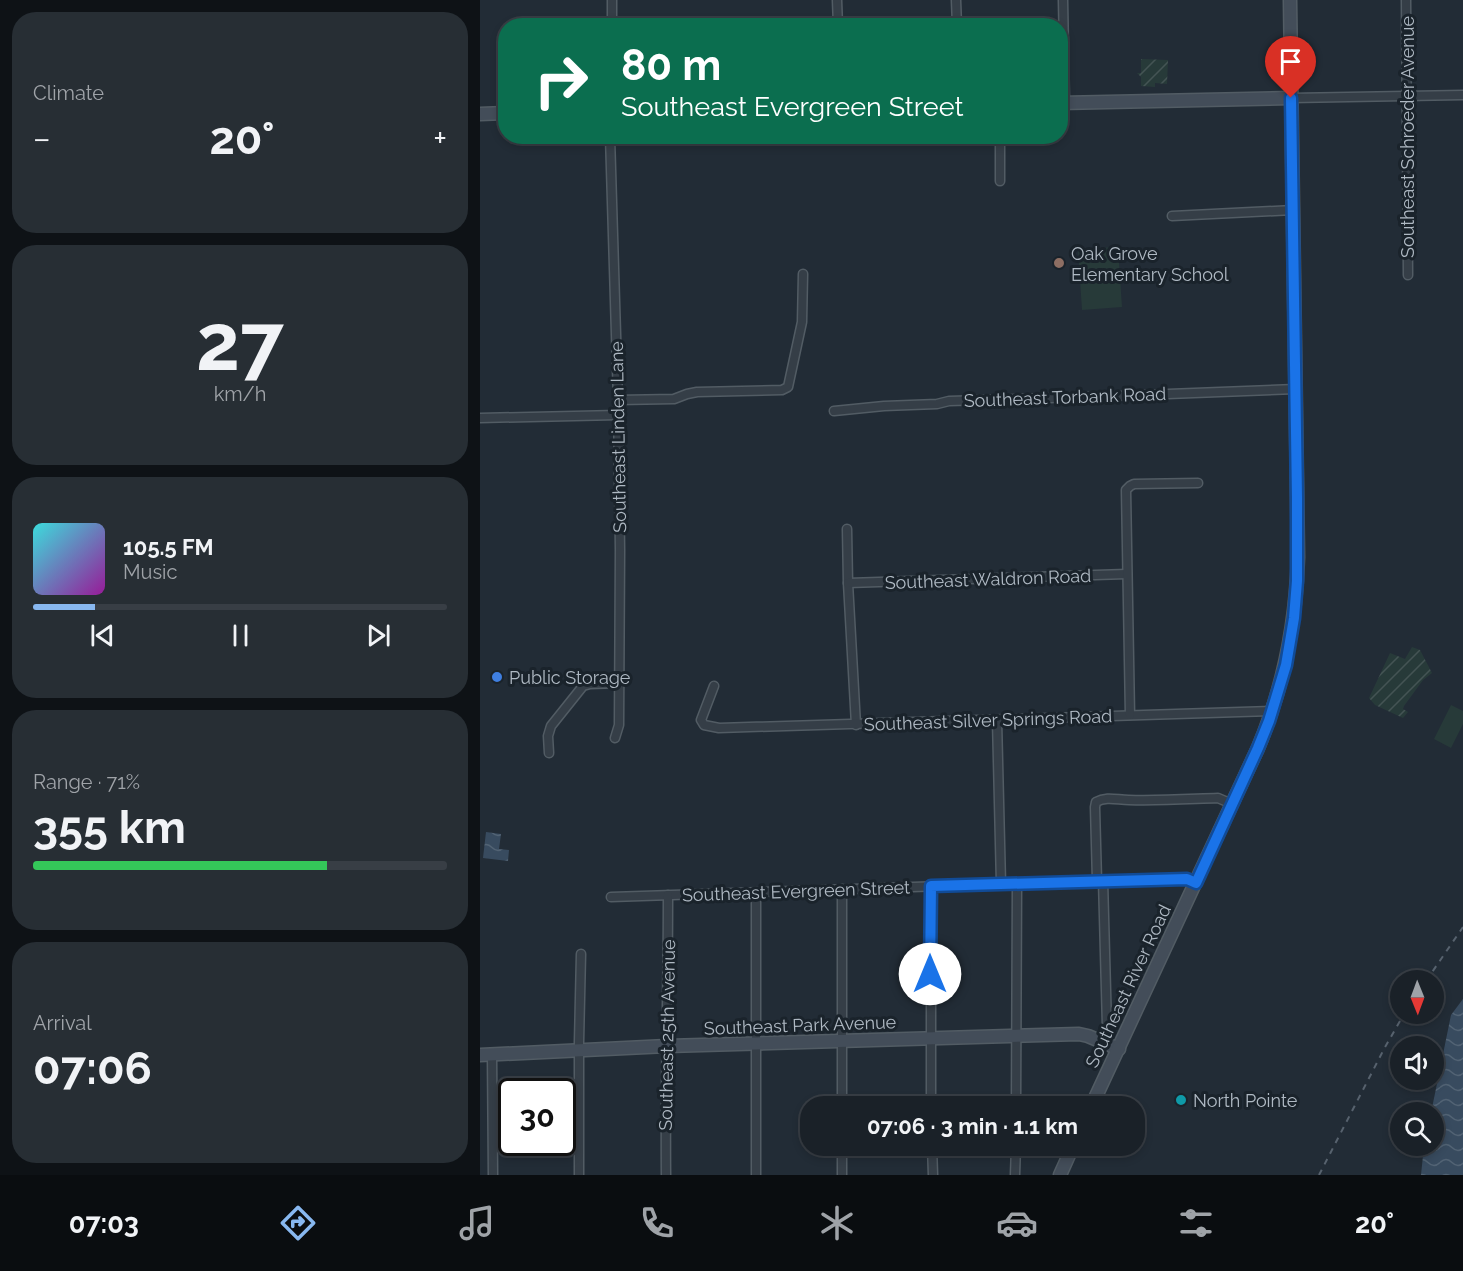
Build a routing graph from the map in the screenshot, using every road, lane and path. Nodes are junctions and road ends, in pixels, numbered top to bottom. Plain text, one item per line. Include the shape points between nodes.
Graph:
1 (612, 0) edge
2 (837, 0) edge
3 (956, 0) edge
4 (1063, 0) edge
5 (1290, 0) edge
6 (1406, 0) edge
7 (612, 18) edge
8 (838, 18) edge
9 (957, 18) edge
10 (1063, 18) edge
11 (1463, 94) edge
12 (1407, 96) junction
13 (1291, 98) junction
14 (1068, 103) edge
15 (498, 113) edge
16 (480, 114) edge
17 (610, 144) edge
18 (1000, 144) edge
19 (1000, 181) dead end
20 (1293, 210) junction
21 (1172, 216) dead end
22 (803, 274) dead end
23 (1408, 275) dead end
24 (1296, 389) junction
25 (618, 400) junction
26 (834, 411) dead end
27 (618, 415) junction
28 (480, 418) edge
29 (1198, 483) dead end
30 (847, 529) dead end
31 (1127, 574) junction
32 (848, 583) junction
33 (619, 683) junction
34 (714, 686) dead end
35 (1273, 711) junction
36 (1130, 715) junction
37 (997, 720) junction
38 (856, 725) junction
39 (615, 738) dead end
40 (549, 753) dead end
41 (1232, 804) junction
42 (1100, 880) junction
43 (1017, 883) junction
44 (1196, 883) junction
45 (1001, 884) junction
46 (931, 886) junction
47 (842, 889) junction
48 (756, 892) junction
49 (668, 895) junction
50 (611, 897) dead end
51 (581, 954) dead end
52 (1016, 1036) junction
53 (930, 1039) junction
54 (1101, 1041) junction
55 (842, 1042) junction
56 (756, 1044) junction
57 (667, 1046) junction
58 (1119, 1049) junction
59 (579, 1050) junction
60 (486, 1055) edge
61 (842, 1096) edge
62 (931, 1096) edge
63 (1016, 1096) edge
64 (1096, 1096) edge
65 (842, 1156) edge
66 (932, 1156) edge
67 (1016, 1156) edge
68 (1069, 1156) edge
69 (493, 1175) edge
70 (579, 1175) edge
71 (666, 1175) edge
72 (756, 1175) edge
73 (842, 1175) edge
74 (933, 1175) edge
75 (1015, 1175) edge
76 (1060, 1175) edge

1 - 7 street
2 - 8 street
3 - 9 street
4 - 10 street
5 - 13 street, Southeast River Road
6 - 12 street, Southeast Schroeder Avenue
11 - 12 street
12 - 13 street
12 - 23 street, Southeast Schroeder Avenue
13 - 14 street
13 - 20 street, Southeast River Road
15 - 16 street
17 - 25 street, Southeast Linden Lane
18 - 19 street
20 - 21 street
20 - 24 street, Southeast River Road
22 - 25 street via 802,322 788,387 697,392 674,399
24 - 26 street, Southeast Torbank Road via 949,400
24 - 35 street, Southeast River Road via 1297,586 1289,650
25 - 27 street, Southeast Linden Lane
27 - 28 street
27 - 33 street, Southeast Linden Lane
29 - 31 street via 1134,484 1126,490
30 - 32 street
31 - 32 street, Southeast Waldron Road
31 - 36 street
32 - 38 street
33 - 39 street, Southeast Linden Lane
33 - 40 street via 583,686 551,726
34 - 38 street, Southeast Silver Springs Road via 701,717 704,725
35 - 36 street, Southeast Silver Springs Road
35 - 41 street, Southeast River Road
36 - 37 street, Southeast Silver Springs Road
37 - 38 street, Southeast Silver Springs Road
37 - 45 street
41 - 42 street via 1218,798 1109,798 1096,802
41 - 44 street, Southeast River Road
42 - 43 street, Southeast Evergreen Street
42 - 44 street, Southeast Evergreen Street via 1187,879
42 - 54 street via 1107,1027
43 - 45 street, Southeast Evergreen Street
43 - 52 street
44 - 58 street, Southeast River Road
45 - 46 street, Southeast Evergreen Street
46 - 47 street, Southeast Evergreen Street
46 - 53 street
47 - 48 street, Southeast Evergreen Street
47 - 55 street
48 - 49 street, Southeast Evergreen Street
48 - 56 street
49 - 50 street, Southeast Evergreen Street
49 - 57 street, Southeast 25th Avenue
51 - 59 street
52 - 53 street, Southeast Park Avenue
52 - 54 street, Southeast Park Avenue via 1079,1034
52 - 63 street
53 - 55 street, Southeast Park Avenue
53 - 62 street
54 - 58 street, Southeast Park Avenue
55 - 56 street, Southeast Park Avenue
55 - 61 street
56 - 57 street, Southeast Park Avenue
56 - 72 street
57 - 59 street, Southeast Park Avenue
57 - 71 street, Southeast 25th Avenue
58 - 64 street, Southeast River Road
59 - 60 street, Southeast Park Avenue
59 - 70 street
60 - 69 street
65 - 73 street
66 - 74 street
67 - 75 street
68 - 76 street

